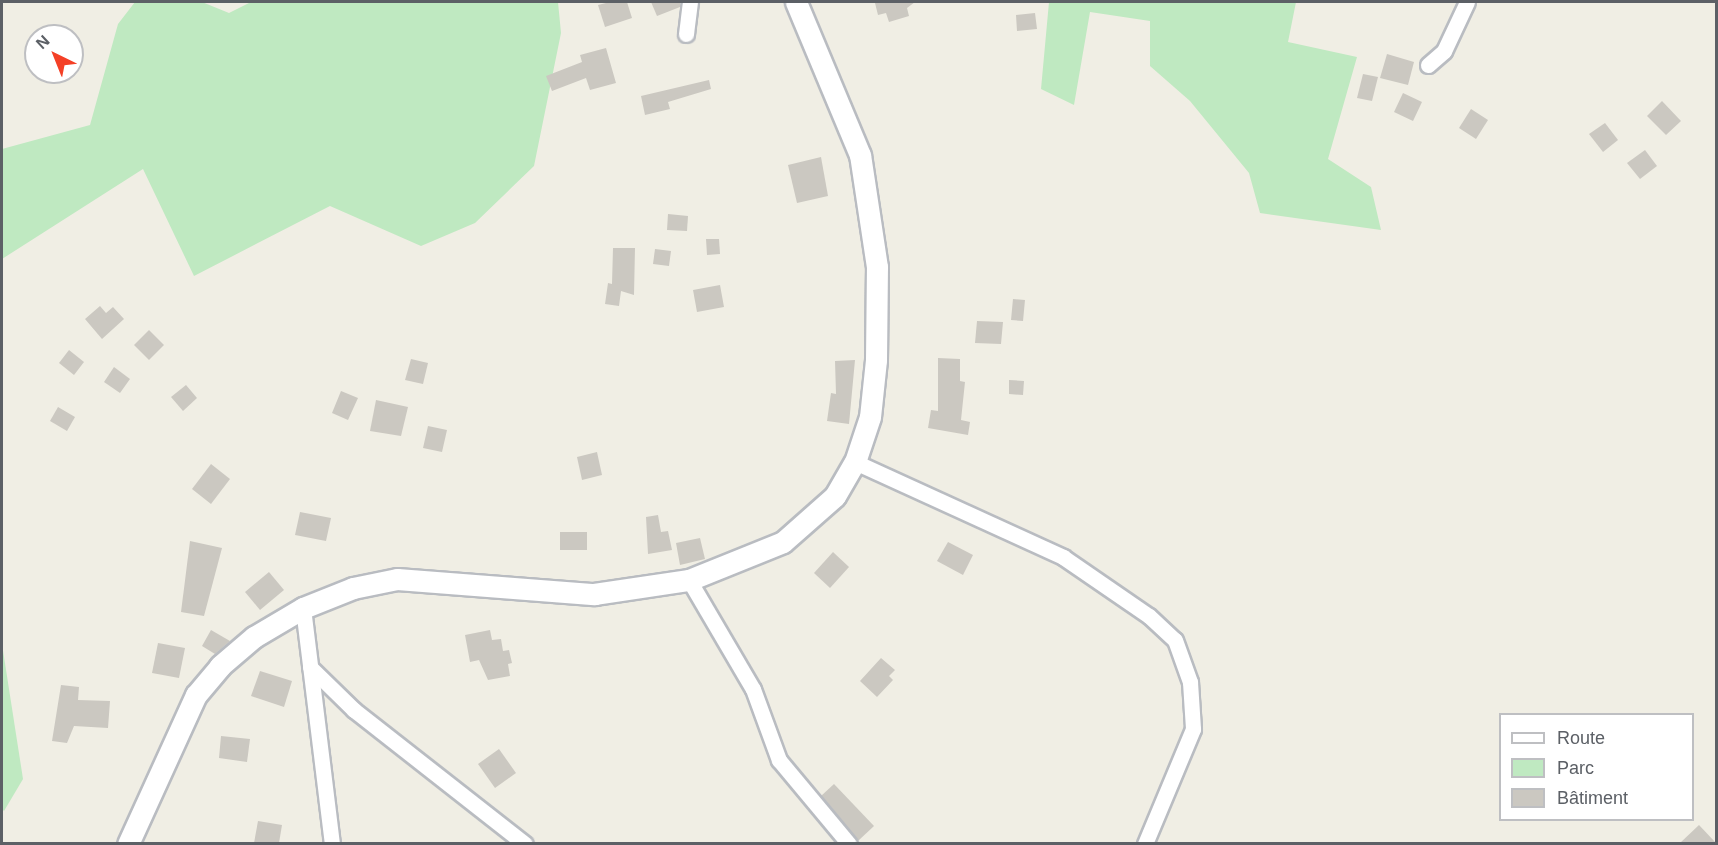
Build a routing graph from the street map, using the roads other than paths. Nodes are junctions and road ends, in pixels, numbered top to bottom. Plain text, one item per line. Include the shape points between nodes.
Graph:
1 (690, 2) edge
2 (796, 2) edge
3 (1467, 2) edge
4 (686, 34) dead end
5 (1428, 65) dead end
6 (855, 462) junction
7 (689, 580) junction
8 (303, 608) junction
9 (310, 667) junction
10 (128, 843) edge
11 (332, 843) edge
12 (525, 843) edge
13 (849, 843) edge
14 (1145, 843) edge

1 - 4 street
2 - 6 street via 854,138 874,236 878,299 875,388
3 - 5 street via 1444,51
6 - 7 street via 835,496 783,542
6 - 14 street via 1063,557 1149,616 1175,640 1190,682 1193,729
7 - 8 street via 594,594 397,579 353,588
7 - 13 street via 753,690 779,760
8 - 9 street
8 - 10 street via 254,637 220,666 196,694
9 - 11 street
9 - 12 street via 354,710

